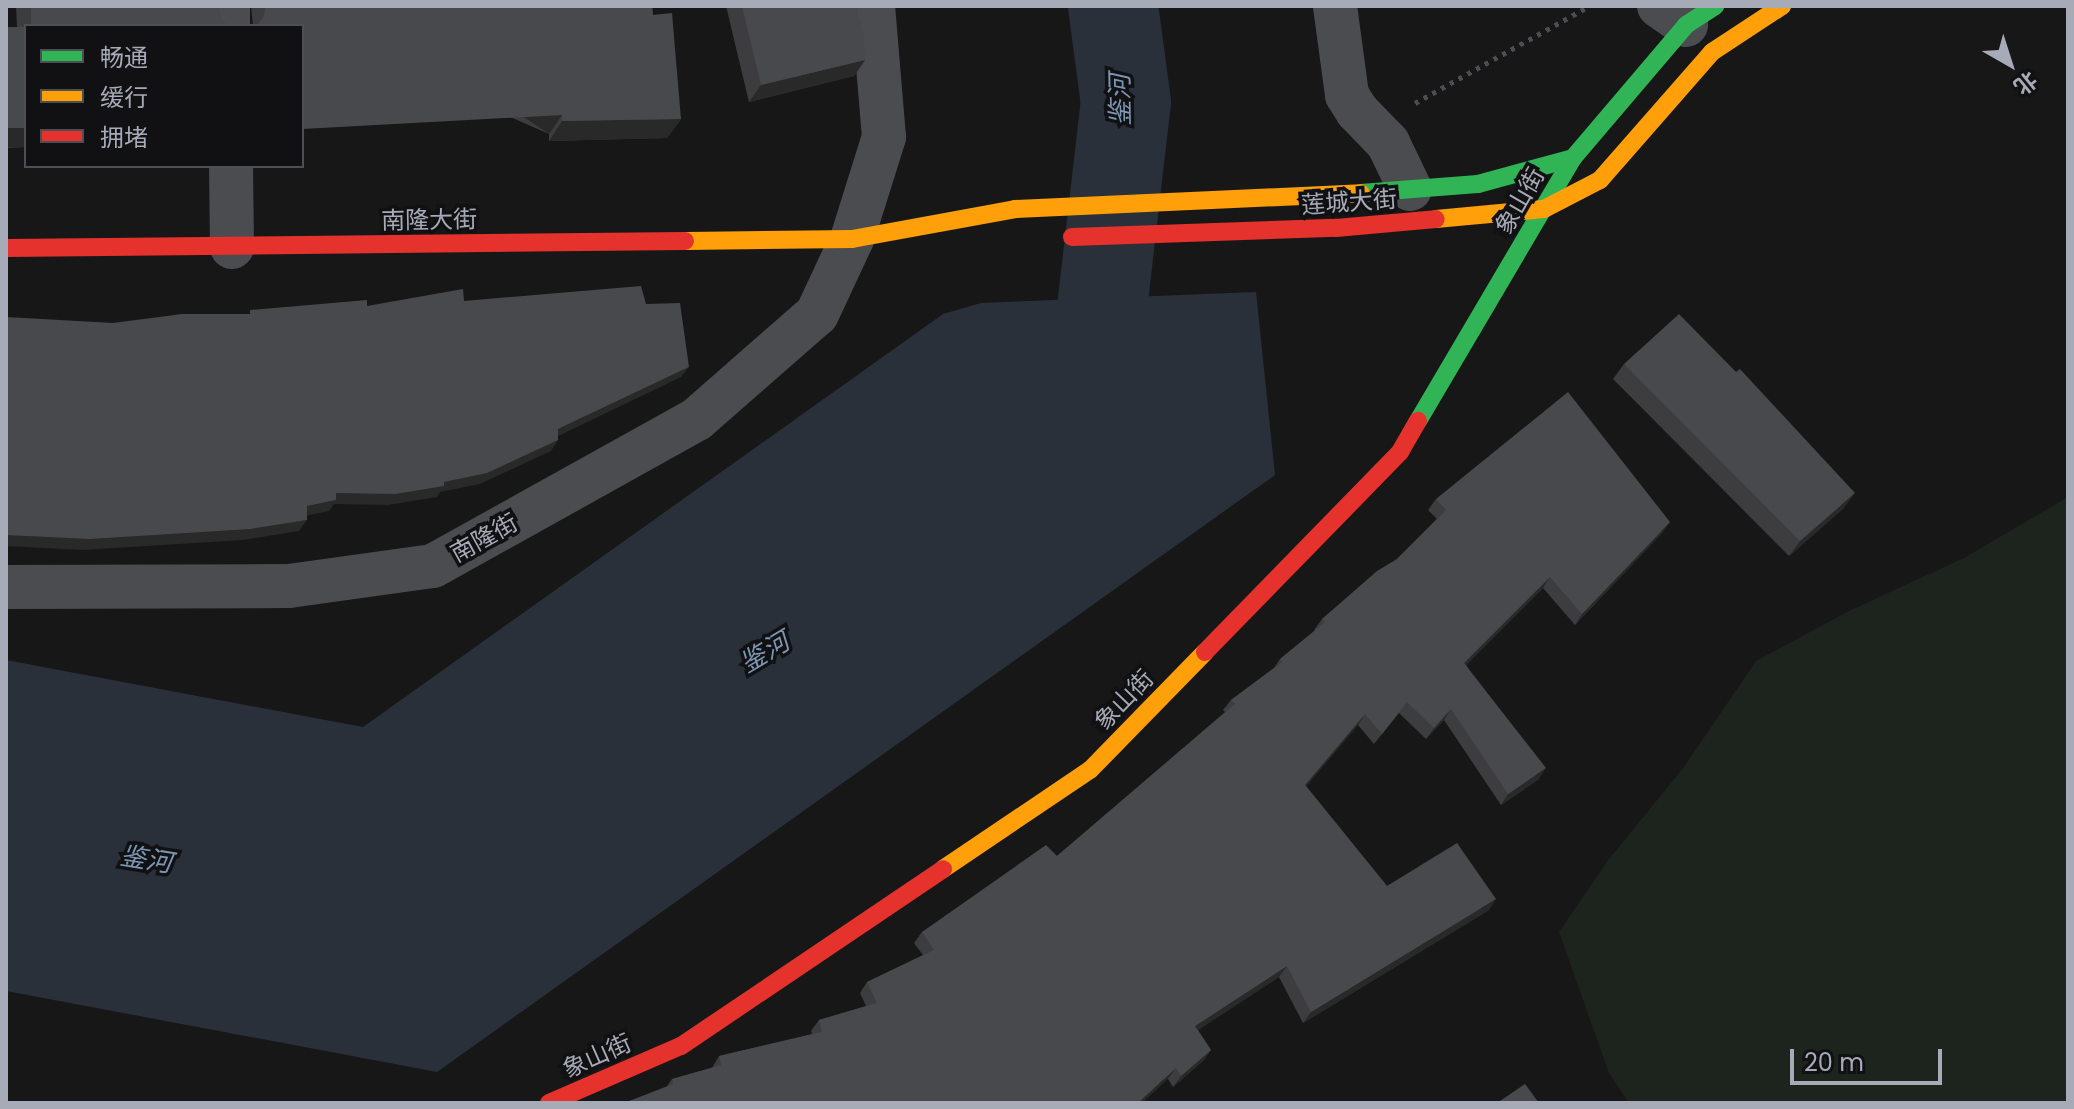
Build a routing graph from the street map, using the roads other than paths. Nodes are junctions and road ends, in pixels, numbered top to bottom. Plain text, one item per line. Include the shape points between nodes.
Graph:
1 (873, 6) edge
2 (1335, 6) edge
3 (1782, 6) edge
4 (1687, 12) edge
5 (1573, 158) junction
6 (231, 168) edge
7 (1410, 189) junction
8 (1544, 209) junction
9 (1060, 238) dead end
10 (232, 247) junction
11 (6, 248) edge
12 (850, 254) junction
13 (6, 587) edge
14 (549, 1103) edge

1 - 12 street, 南隆街 via 884,137
2 - 7 street via 1347,95 1388,143
3 - 8 main road, 莲城大街 via 1712,52 1600,180
4 - 5 main road
5 - 7 main road, 莲城大街 via 1478,184
5 - 8 main road, 象山街
6 - 10 street
7 - 12 main road, 莲城大街 via 1015,209
8 - 9 main road, 莲城大街 via 1336,228
8 - 14 main road, 象山街 via 1400,452 1090,770 681,1046
10 - 11 main road, 南隆大街
10 - 12 main road, 南隆大街
12 - 13 street, 南隆街 via 817,314 697,419 433,566 289,586

